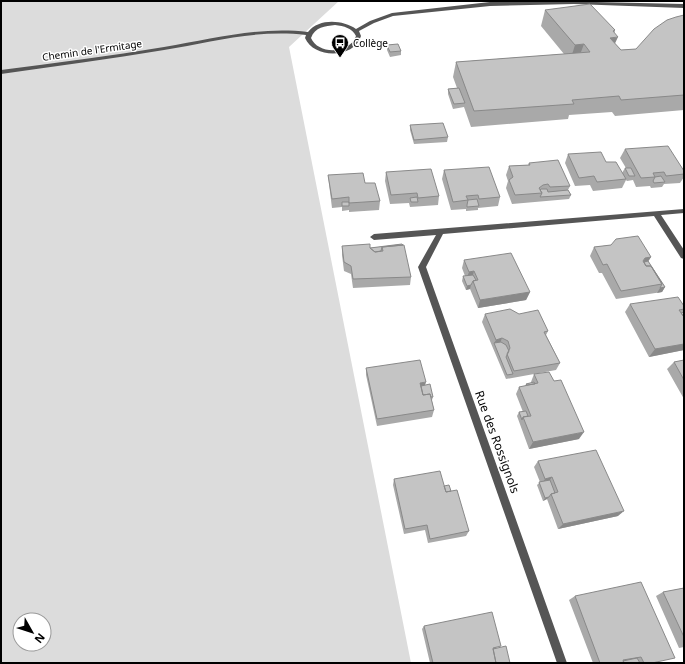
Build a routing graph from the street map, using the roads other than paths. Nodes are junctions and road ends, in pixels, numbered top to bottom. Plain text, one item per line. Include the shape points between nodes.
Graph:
1 (485, 3) edge
2 (684, 6) edge
3 (356, 31) junction
4 (309, 34) junction
5 (1, 72) edge
6 (684, 210) edge
7 (656, 213) junction
8 (441, 232) junction
9 (374, 237) dead end
10 (684, 256) edge
11 (562, 663) edge

1 - 2 street via 574,2
1 - 3 street via 392,15
3 - 4 street via 349,26 335,23 316,27
3 - 4 street via 356,44 335,52 312,45 309,42
4 - 5 street, Chemin de l'Ermitage via 281,30 265,31
6 - 7 street
7 - 8 street
7 - 10 street
8 - 9 street
8 - 11 street, Rue des Rossignols via 422,267

